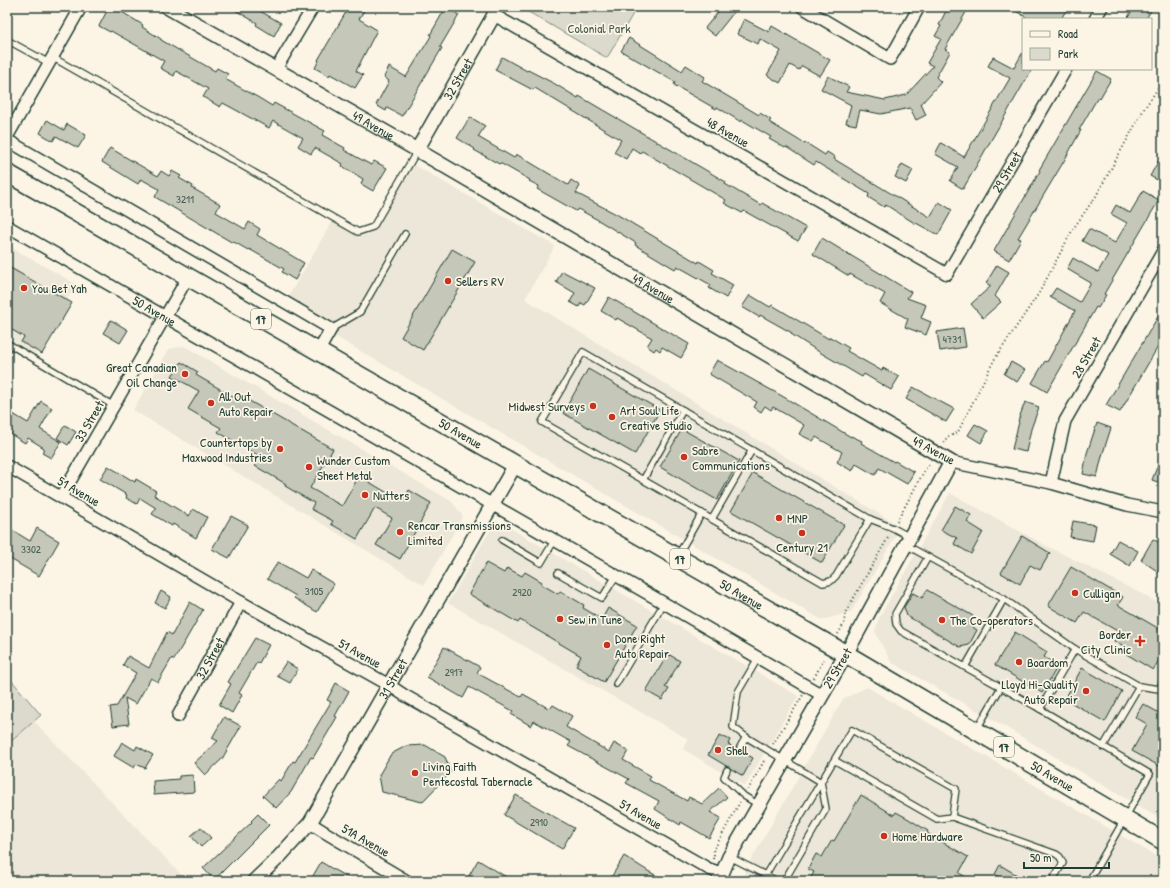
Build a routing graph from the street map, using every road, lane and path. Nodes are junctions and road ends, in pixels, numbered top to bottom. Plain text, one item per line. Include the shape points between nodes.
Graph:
1 (81, 7) edge
2 (167, 7) edge
3 (313, 7) edge
4 (802, 7) edge
5 (919, 7) edge
6 (1102, 7) edge
7 (494, 11) edge
8 (1096, 18) edge
9 (7, 40) edge
10 (50, 60) junction
11 (276, 69) junction
12 (1065, 70) edge
13 (1163, 81) edge
14 (7, 136) edge
15 (7, 140) edge
16 (417, 150) junction
17 (7, 173) edge
18 (7, 226) edge
19 (405, 234) dead end
20 (1163, 251) edge
21 (947, 274) joint
22 (188, 277) junction
23 (166, 317) junction
24 (331, 329) junction
25 (7, 343) edge
26 (318, 352) junction
27 (114, 406) junction
28 (683, 410) junction
29 (943, 444) dead end
30 (752, 450) junction
31 (951, 462) junction
32 (515, 465) junction
33 (930, 465) dead end
34 (7, 466) edge
35 (643, 480) junction
36 (1051, 483) junction
37 (61, 497) junction
38 (491, 505) junction
39 (1163, 512) edge
40 (702, 513) junction
41 (712, 519) junction
42 (870, 519) junction
43 (893, 528) junction
44 (502, 540) dead end
45 (554, 541) junction
46 (908, 541) junction
47 (677, 557) junction
48 (928, 557) junction
49 (558, 573) dead end
50 (616, 576) junction
51 (1004, 599) junction
52 (241, 602) junction
53 (664, 603) junction
54 (844, 624) dead end
55 (1075, 649) junction
56 (846, 654) junction
57 (758, 658) junction
58 (820, 667) dead end
59 (965, 667) junction
60 (814, 676) dead end
61 (1163, 681) edge
62 (616, 684) dead end
63 (389, 685) junction
64 (1139, 686) junction
65 (1001, 687) junction
66 (822, 695) junction
67 (800, 699) dead end
68 (1040, 709) junction
69 (178, 716) dead end
70 (976, 731) junction
71 (746, 737) junction
72 (776, 740) dead end
73 (740, 747) dead end
74 (1103, 747) junction
75 (785, 760) junction
76 (834, 760) junction
77 (727, 770) dead end
78 (821, 782) junction
79 (759, 805) junction
80 (952, 818) junction
81 (1125, 818) junction
82 (310, 823) junction
83 (1163, 841) edge
84 (713, 849) dead end
85 (714, 855) dead end
86 (729, 857) junction
87 (766, 874) junction
88 (720, 877) edge
89 (254, 881) edge
90 (408, 881) edge
91 (778, 881) edge
92 (784, 881) edge
93 (1052, 881) edge
94 (1089, 881) edge

1 - 10 street
2 - 11 street, 49 Avenue
3 - 11 street
4 - 5 street via 890,58
6 - 8 street
7 - 16 street, 32 Street
7 - 21 street, 48 Avenue
9 - 10 lane
10 - 14 street
10 - 16 lane via 358,232 372,227
11 - 16 street, 49 Avenue
12 - 21 street, 29 Street
13 - 29 path via 1144,109 1096,196 1073,229 1039,293 994,360 958,432 947,437
15 - 24 street
16 - 31 street, 49 Avenue
17 - 22 main road, 50 Avenue / 17
18 - 23 street, 50 Avenue
19 - 24 lane via 360,312
20 - 36 street, 28 Street via 1065,421
22 - 23 street, 33 Street
22 - 26 main road, 50 Avenue / 17
23 - 27 street, 33 Street
23 - 38 street, 50 Avenue
24 - 26 street
25 - 27 lane
26 - 32 main road, 50 Avenue / 17
27 - 37 street, 33 Street
28 - 30 lane
28 - 35 lane
28 - 35 lane via 583,352 542,422
30 - 41 lane
30 - 42 lane
31 - 36 street, 49 Avenue
31 - 46 street, 29 Street
32 - 38 street, 31 Street
32 - 47 main road, 50 Avenue / 17
33 - 43 path via 927,466
34 - 37 street, 51 Avenue
35 - 40 lane
36 - 39 street, 49 Avenue via 1127,505
37 - 52 street, 51 Avenue
38 - 45 street, 50 Avenue
38 - 63 street, 31 Street
40 - 41 lane
40 - 47 lane
41 - 42 lane via 823,583 831,581 836,576
42 - 43 lane
43 - 46 lane
43 - 54 path via 845,613
44 - 45 lane via 541,563
45 - 50 street, 50 Avenue
46 - 48 lane
46 - 56 street, 29 Street
47 - 56 main road, 50 Avenue / 17
48 - 51 lane
48 - 59 lane via 895,614 896,624 901,631
49 - 50 lane via 602,598
50 - 53 street, 50 Avenue
51 - 55 lane
51 - 59 lane
52 - 63 street, 51 Avenue
52 - 69 street, 32 Street
53 - 57 street, 50 Avenue
53 - 62 lane
55 - 64 lane
55 - 68 lane
56 - 66 street, 29 Street
56 - 70 main road, 50 Avenue / 17
57 - 66 street, 50 Avenue
57 - 71 lane via 738,692 733,727
58 - 60 path
59 - 65 lane
61 - 64 lane via 1159,689
63 - 82 street, 31 Street
63 - 88 street, 51 Avenue
64 - 74 lane
65 - 68 lane
65 - 70 lane
66 - 75 street, 29 Street
67 - 72 path
68 - 74 lane
70 - 81 main road, 50 Avenue / 17
71 - 73 lane
71 - 75 lane
74 - 81 lane via 1150,774
75 - 78 lane
75 - 79 street, 29 Street
76 - 78 lane
76 - 80 lane via 937,819
76 - 80 lane via 852,730 956,789
77 - 79 lane via 724,777 744,796
78 - 87 lane
78 - 92 lane via 826,809
79 - 86 street, 29 Street
80 - 93 lane via 1056,854 1063,863
81 - 83 main road, 50 Avenue / 17
81 - 94 lane
82 - 89 street, 31 Street
82 - 90 street, 51A Avenue
84 - 85 path
86 - 87 lane
86 - 88 street, 29 Street
87 - 91 lane

